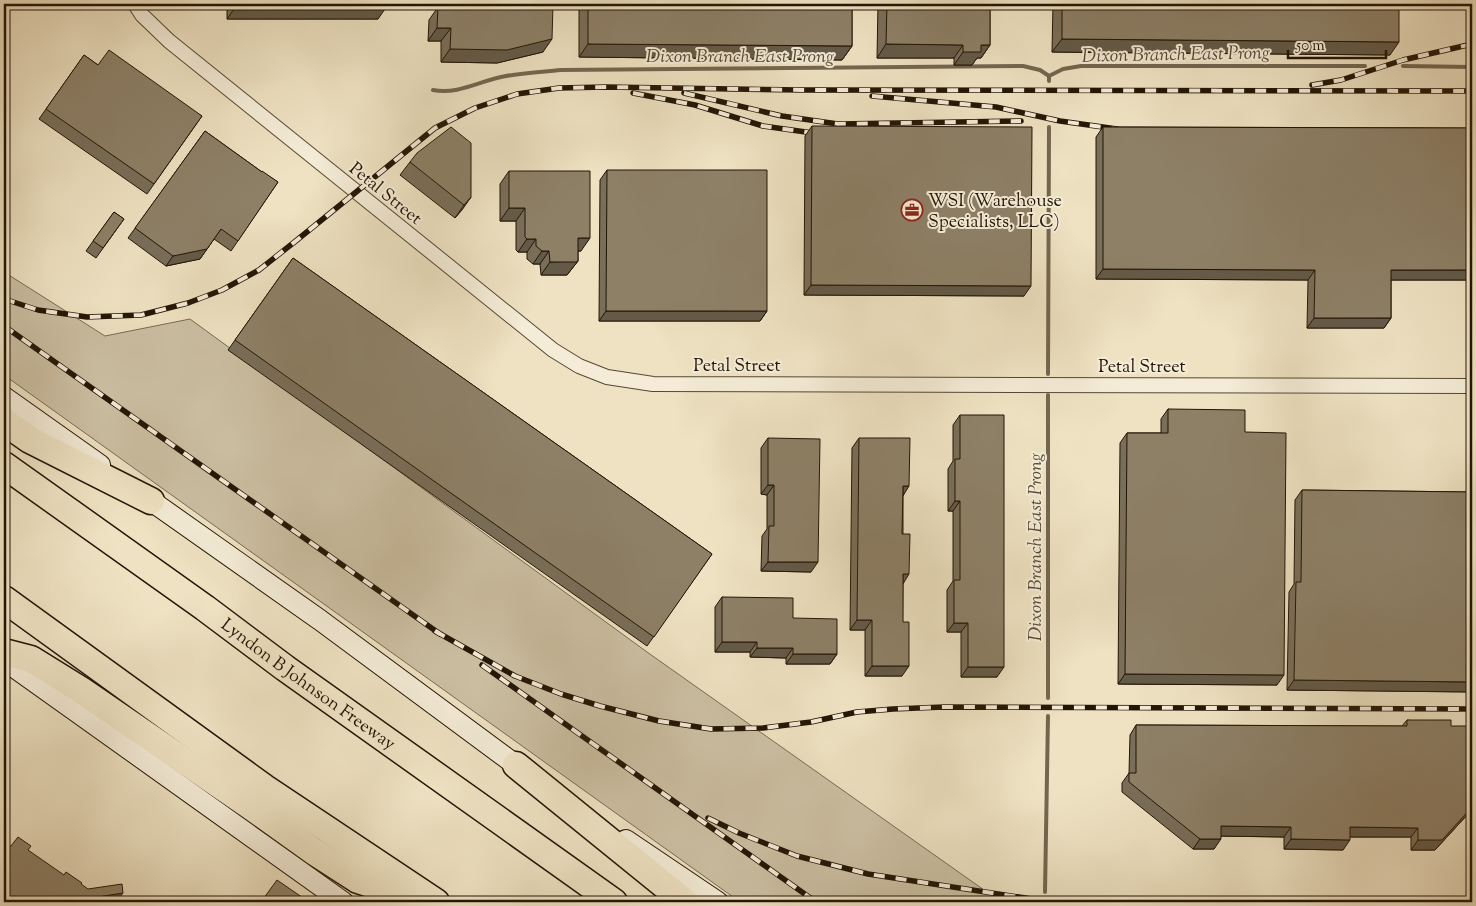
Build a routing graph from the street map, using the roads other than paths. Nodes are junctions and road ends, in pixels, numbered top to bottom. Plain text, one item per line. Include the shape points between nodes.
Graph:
1 (135, 4) edge
2 (1472, 386) edge
3 (4, 396) edge
4 (4, 422) edge
5 (4, 465) edge
6 (151, 501) junction
7 (4, 599) edge
8 (4, 652) edge
9 (4, 660) edge
10 (516, 766) junction
11 (342, 902) edge
12 (424, 902) edge
13 (436, 902) edge
14 (614, 902) edge
15 (685, 902) edge
16 (718, 902) edge

1 - 2 street, Petal Street via 142,15 176,46 553,350 607,378 653,384
3 - 6 main road
4 - 6 highway via 30,440
5 - 14 highway, Lyndon B Johnson Freeway
6 - 10 main road via 320,620
7 - 13 highway via 265,788
8 - 12 highway via 31,659 81,690 358,880
9 - 11 main road
10 - 15 highway
10 - 16 main road

